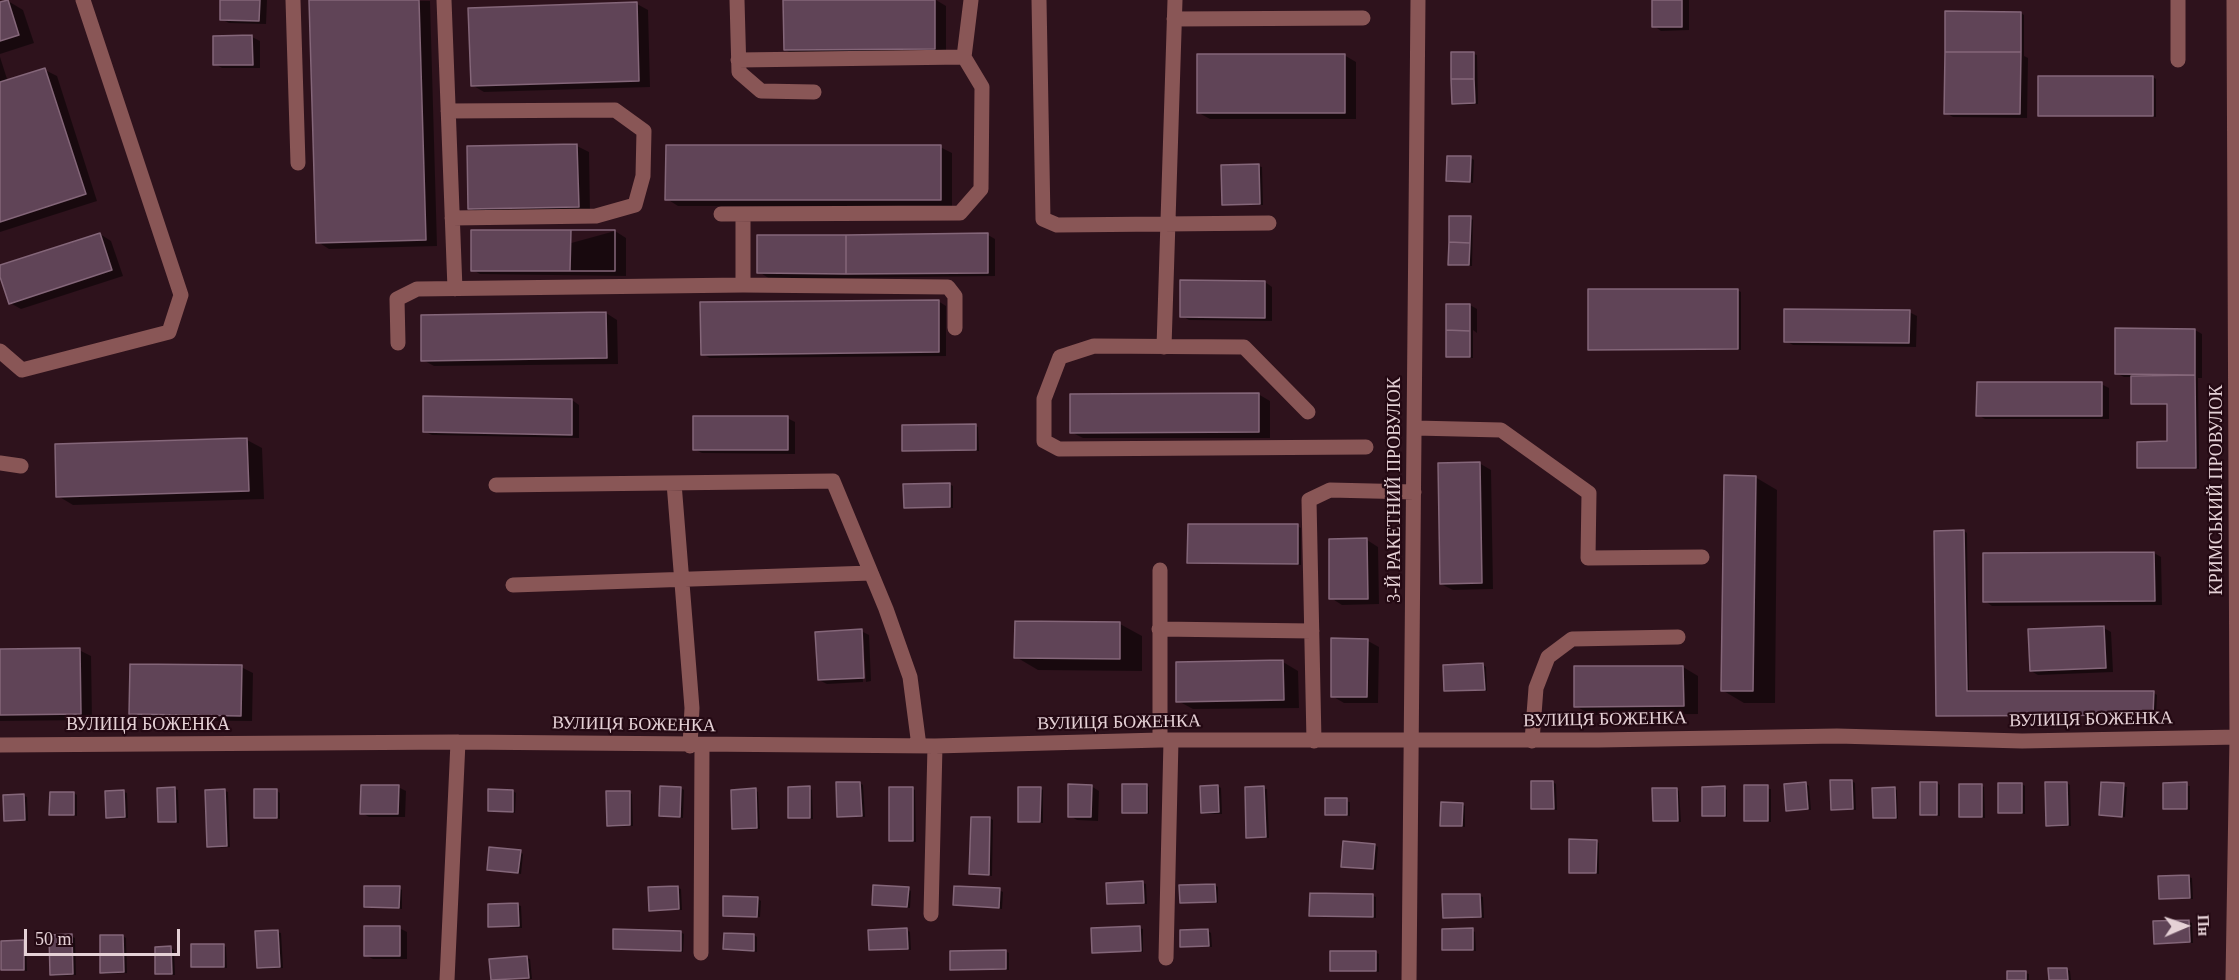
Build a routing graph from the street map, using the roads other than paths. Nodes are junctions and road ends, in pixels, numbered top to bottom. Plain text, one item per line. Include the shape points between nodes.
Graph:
1 (83, 0) edge
2 (293, 0) edge
3 (444, 0) edge
4 (737, 0) edge
5 (971, 0) edge
6 (1039, 0) edge
7 (1174, 0) edge
8 (1418, 0) edge
9 (2178, 0) edge
10 (2234, 0) edge
11 (1363, 18) dead end
12 (1174, 20) junction
13 (964, 57) junction
14 (738, 60) junction
15 (2178, 60) dead end
16 (814, 92) dead end
17 (448, 111) junction
18 (298, 163) dead end
19 (721, 214) dead end
20 (743, 214) junction
21 (452, 218) junction
22 (1269, 224) dead end
23 (1168, 225) junction
24 (743, 285) junction
25 (455, 289) junction
26 (2237, 290) edge
27 (955, 328) dead end
28 (398, 343) dead end
29 (1164, 347) junction
30 (0, 351) edge
31 (1308, 412) dead end
32 (1415, 428) junction
33 (1365, 447) dead end
34 (0, 463) edge
35 (21, 466) dead end
36 (674, 483) junction
37 (496, 485) dead end
38 (1414, 492) junction
39 (1702, 557) dead end
40 (1160, 570) dead end
41 (871, 573) junction
42 (682, 579) junction
43 (513, 585) dead end
44 (2238, 601) edge
45 (1159, 629) junction
46 (1312, 631) junction
47 (1678, 638) dead end
48 (2238, 737) edge
49 (1166, 740) junction
50 (1314, 741) junction
51 (1412, 741) junction
52 (1532, 741) junction
53 (458, 742) junction
54 (0, 745) edge
55 (696, 746) junction
56 (919, 746) junction
57 (935, 746) junction
58 (931, 914) dead end
59 (701, 953) dead end
60 (1166, 958) dead end
61 (447, 980) edge
62 (1409, 980) edge
63 (2233, 980) edge

1 - 30 street via 181,295 169,332 22,370
2 - 18 street
3 - 17 street
4 - 14 street
5 - 13 street
6 - 23 street via 1043,219 1057,225
7 - 12 street
8 - 32 street, 3-Й РАКЕТНИЙ ПРОВУЛОК
9 - 15 street
10 - 26 street, КРИМСЬКИЙ ПРОВУЛОК
11 - 12 street
12 - 23 street
13 - 14 street
13 - 20 street via 982,87 981,189 960,213
14 - 16 street via 739,72 761,91
17 - 21 street
17 - 21 street via 615,110 644,131 643,176 635,205 596,216
19 - 20 street
20 - 24 street
21 - 25 street
22 - 23 street
23 - 29 street
24 - 25 street
24 - 27 street via 948,287 956,296
25 - 28 street via 417,289 397,298
26 - 44 street, КРИМСЬКИЙ ПРОВУЛОК
29 - 31 street via 1244,347
29 - 33 street via 1094,346 1060,357 1044,399 1044,441 1059,449
32 - 38 street, 3-Й РАКЕТНИЙ ПРОВУЛОК
32 - 39 street via 1501,430 1589,493 1588,558
34 - 35 street
36 - 37 street
36 - 41 street via 833,481
36 - 42 street
38 - 46 street via 1330,490 1309,500
38 - 51 street, 3-Й РАКЕТНИЙ ПРОВУЛОК
40 - 45 street
41 - 42 street
41 - 56 street via 910,678
42 - 43 street
42 - 55 street
44 - 48 street, КРИМСЬКИЙ ПРОВУЛОК
45 - 46 street
45 - 49 street
46 - 50 street
47 - 52 street via 1572,639 1548,657 1536,688
48 - 52 street, ВУЛИЦЯ БОЖЕНКА via 2022,741 1838,736
48 - 63 street, КРИМСЬКИЙ ПРОВУЛОК
49 - 50 street, ВУЛИЦЯ БОЖЕНКА
49 - 57 street, ВУЛИЦЯ БОЖЕНКА
49 - 60 street
50 - 51 street, ВУЛИЦЯ БОЖЕНКА
51 - 52 street, ВУЛИЦЯ БОЖЕНКА
51 - 62 street, 3-Й РАКЕТНИЙ ПРОВУЛОК
53 - 54 street, ВУЛИЦЯ БОЖЕНКА
53 - 55 street, ВУЛИЦЯ БОЖЕНКА
53 - 61 street
55 - 56 street, ВУЛИЦЯ БОЖЕНКА
55 - 59 street
56 - 57 street, ВУЛИЦЯ БОЖЕНКА
57 - 58 street

